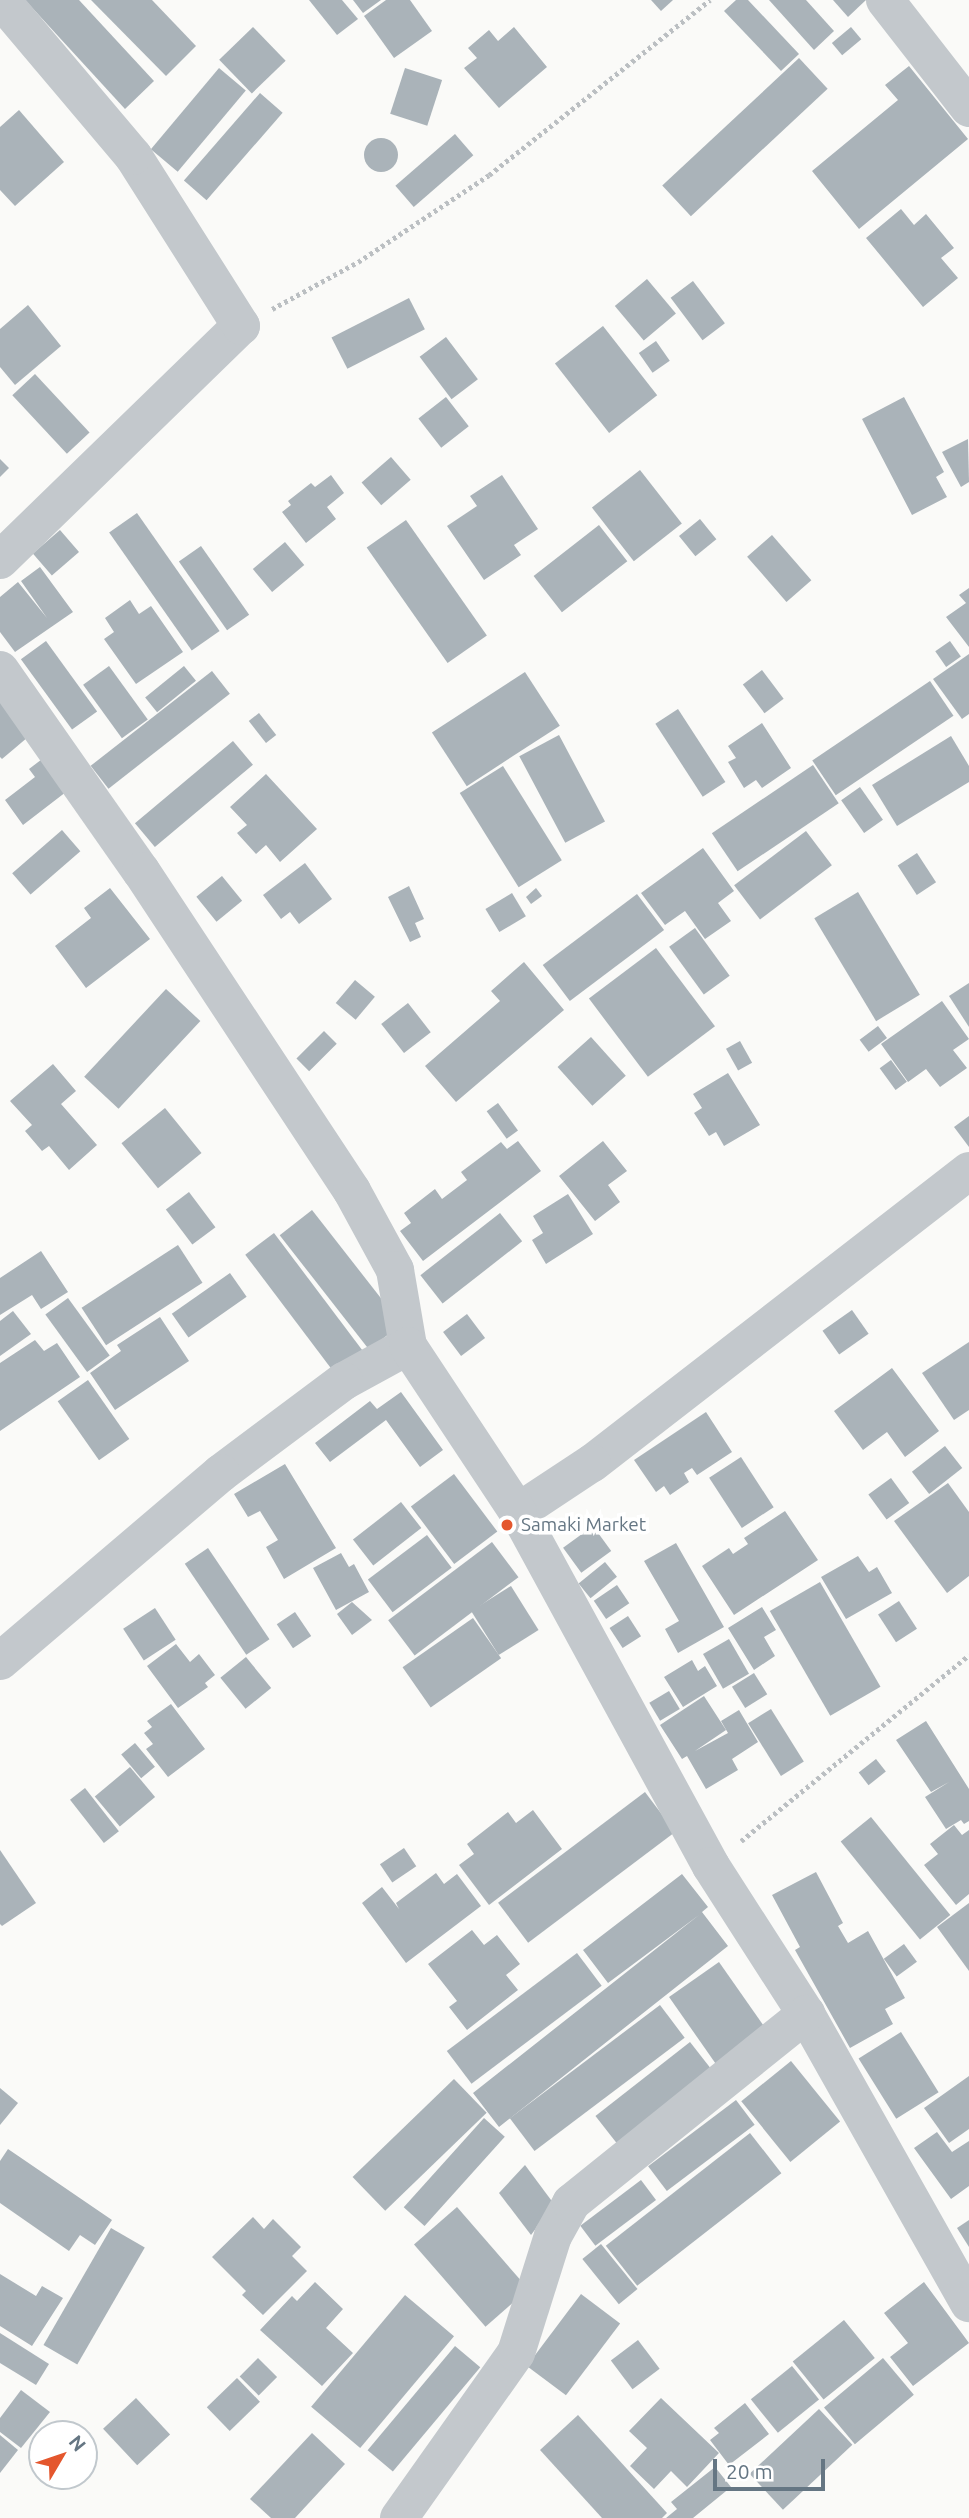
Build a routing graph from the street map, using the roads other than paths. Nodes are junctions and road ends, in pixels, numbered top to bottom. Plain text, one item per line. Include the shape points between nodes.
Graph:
1 (1, 0) edge
2 (886, 0) edge
3 (969, 108) edge
4 (0, 560) edge
5 (0, 670) edge
6 (969, 1171) edge
7 (408, 1346) junction
8 (518, 1512) junction
9 (0, 1661) edge
10 (807, 2014) junction
11 (969, 2304) edge
12 (399, 2518) edge

1 - 4 street via 133,156 241,326
2 - 3 street
5 - 7 street via 141,871 352,1191 395,1270
6 - 8 street via 592,1462
7 - 8 street
7 - 9 street via 344,1381 221,1473
8 - 10 street via 711,1866
10 - 11 street
10 - 12 street via 570,2203 553,2236 516,2353

